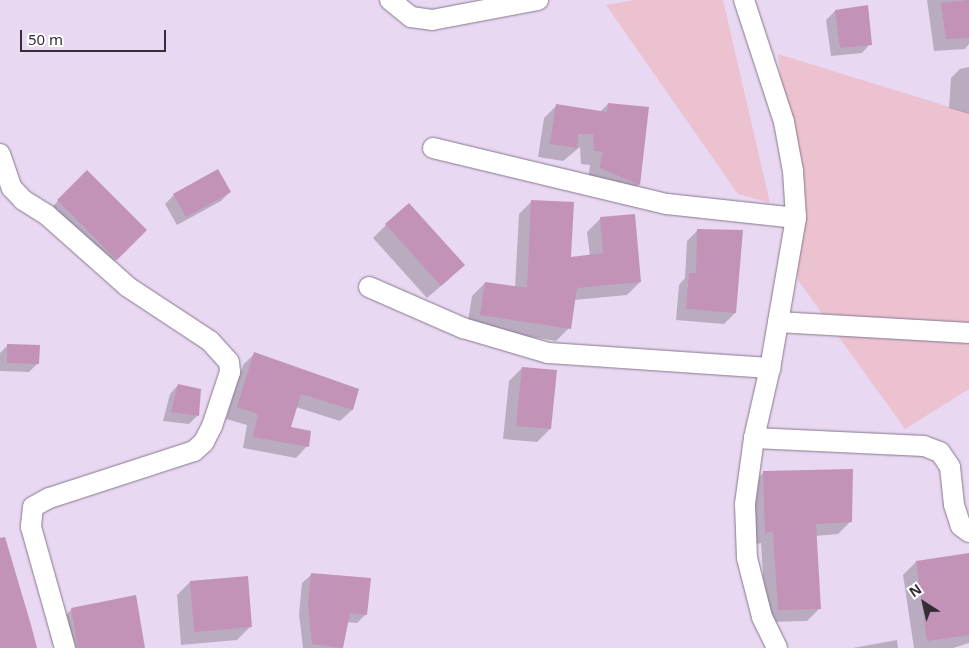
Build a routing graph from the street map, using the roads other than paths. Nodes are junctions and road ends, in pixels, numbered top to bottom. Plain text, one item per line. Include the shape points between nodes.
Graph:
1 (390, 0) edge
2 (538, 0) edge
3 (744, 0) edge
4 (433, 148) dead end
5 (0, 154) edge
6 (796, 218) junction
7 (370, 287) dead end
8 (778, 322) junction
9 (969, 333) edge
10 (770, 368) junction
11 (754, 438) junction
12 (969, 532) edge
13 (66, 648) edge
14 (776, 648) edge

1 - 2 street via 411,17 432,20
3 - 6 street via 784,122 793,171
4 - 6 street via 667,204
5 - 13 street via 12,188 23,200 47,216 128,287 210,341 222,353 229,367 212,426 204,442 194,451 49,498 33,508 31,527
6 - 8 street
7 - 10 street via 463,328 548,353
8 - 9 street
8 - 10 street
10 - 11 street
11 - 12 street via 924,446 940,452 950,467 954,505 961,526
11 - 14 street via 745,504 747,558 762,617

